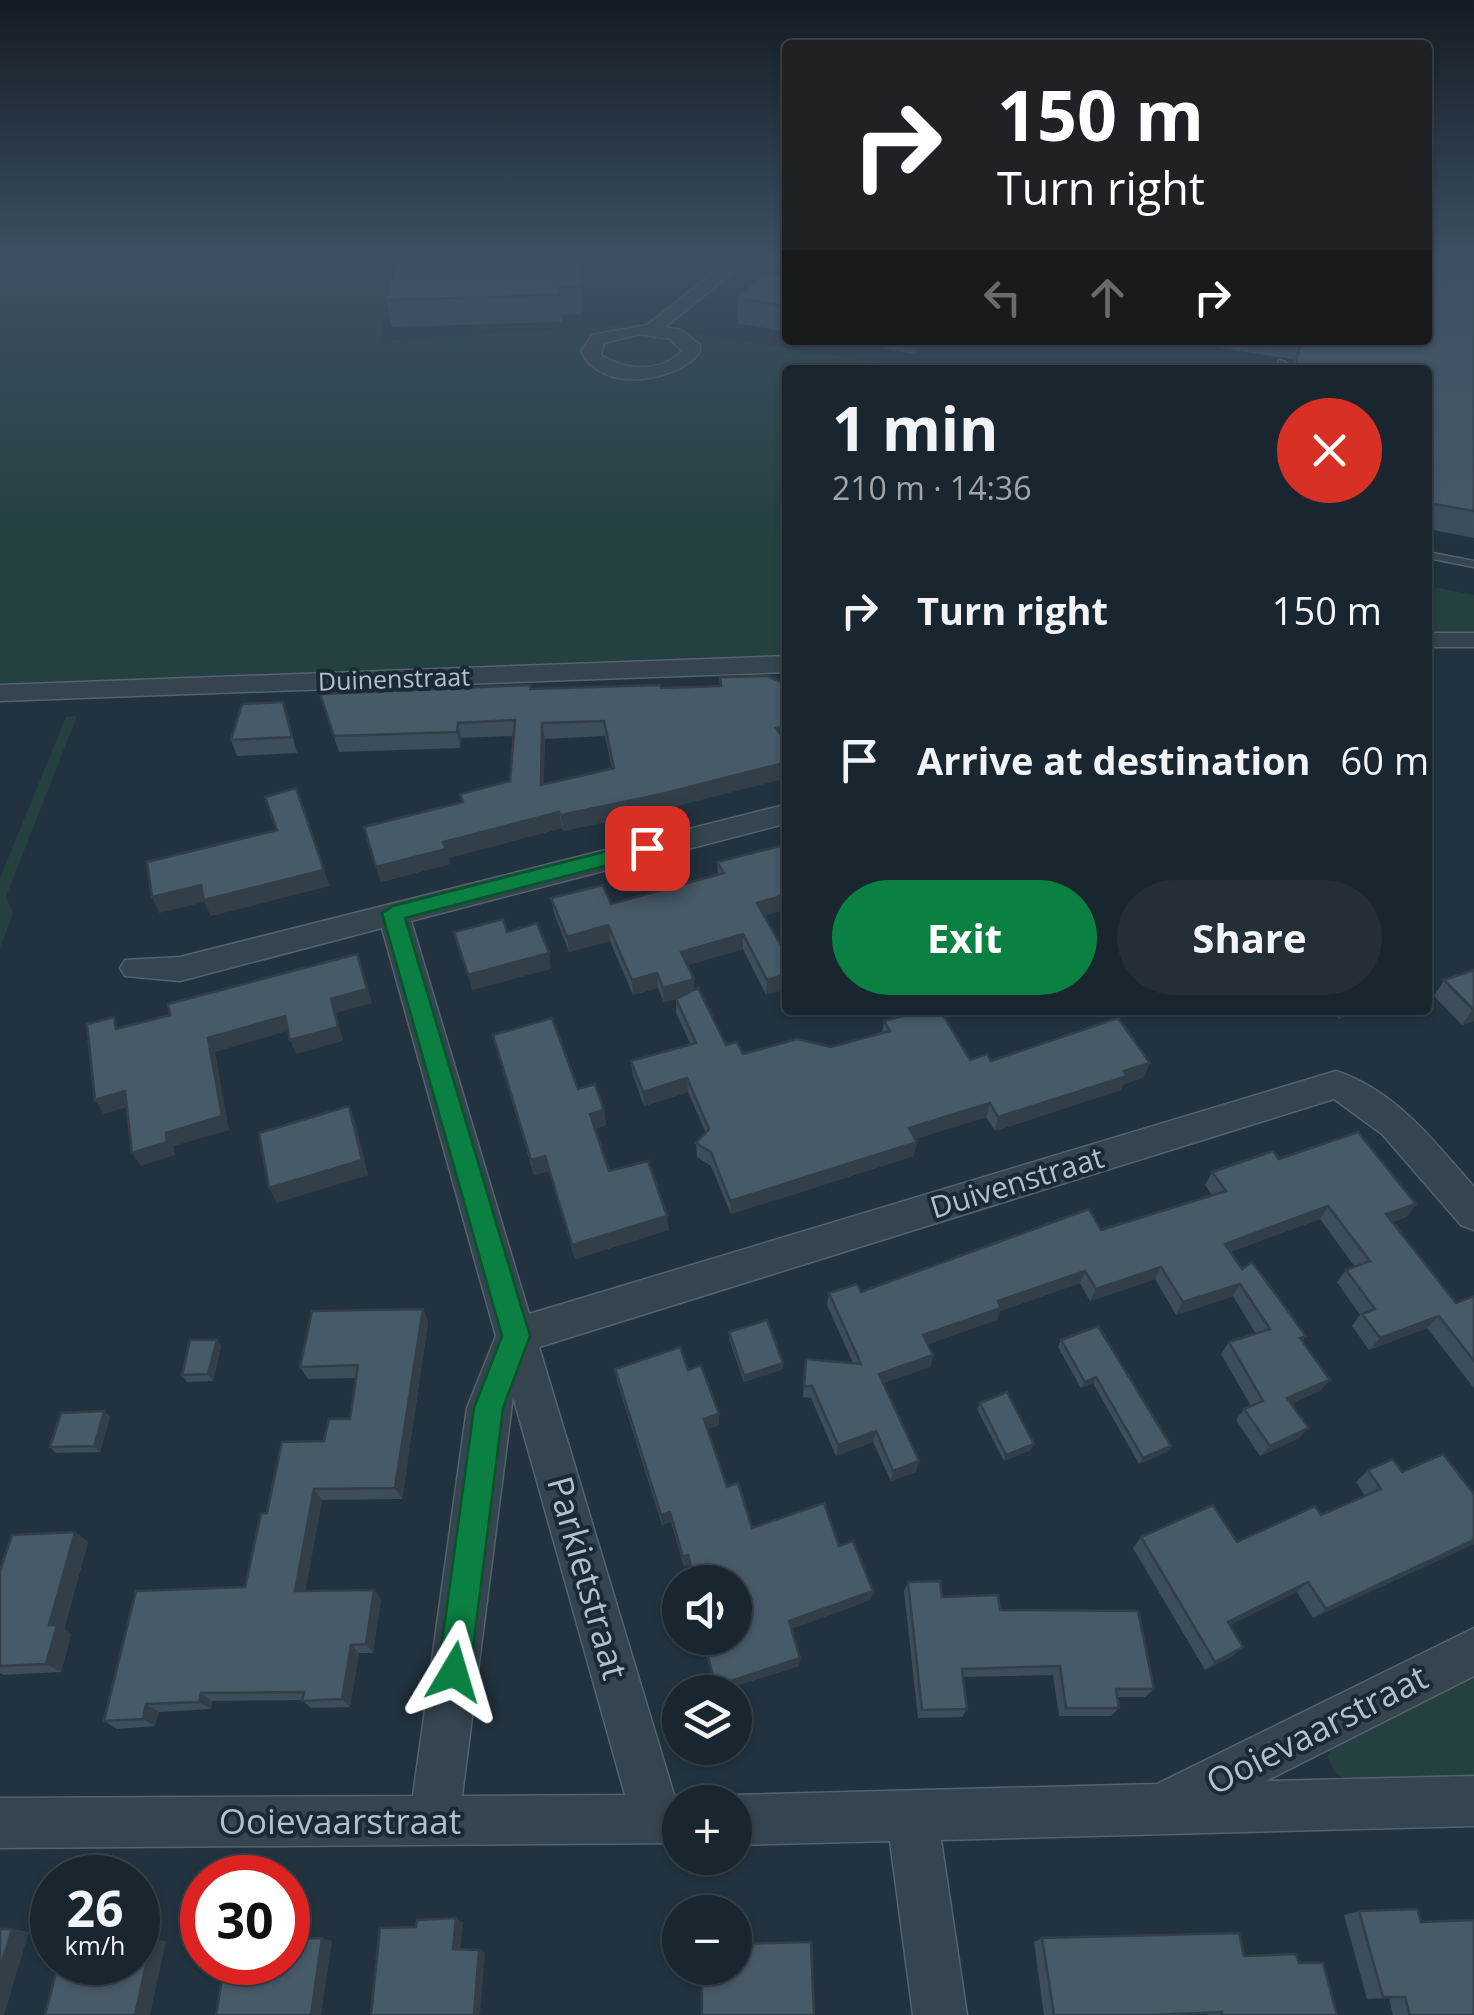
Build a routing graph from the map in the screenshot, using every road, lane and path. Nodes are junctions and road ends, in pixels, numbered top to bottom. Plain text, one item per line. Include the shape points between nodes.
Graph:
1 (593, 354) edge
2 (689, 354) edge
3 (1432, 556) edge
4 (1474, 564) edge
5 (1432, 640) edge
6 (1474, 640) edge
7 (782, 664) edge
8 (0, 694) edge
9 (782, 815) edge
10 (393, 913) junction
11 (136, 968) dead end
12 (1474, 1214) edge
13 (516, 1336) junction
14 (1474, 1651) edge
15 (662, 1798) edge
16 (1474, 1801) edge
17 (1160, 1808) junction
18 (912, 1815) junction
19 (662, 1820) edge
20 (752, 1820) edge
21 (434, 1822) junction
22 (0, 1823) edge
23 (940, 2015) edge

1 - 2 street via 613,369 663,369
3 - 4 lane
5 - 6 street
7 - 8 street, Duinenstraat
9 - 10 street
10 - 11 street via 180,970
10 - 13 street, Parkietstraat
12 - 13 street, Duivenstraat via 1392,1121 1364,1096 1336,1085
13 - 15 street, Parkietstraat
13 - 21 street via 488,1408
14 - 17 street, Ooievaarstraat
16 - 17 street, Ooievaarstraat
17 - 18 street, Ooievaarstraat
18 - 20 street, Ooievaarstraat
18 - 23 street
19 - 21 street, Ooievaarstraat
21 - 22 street, Ooievaarstraat

